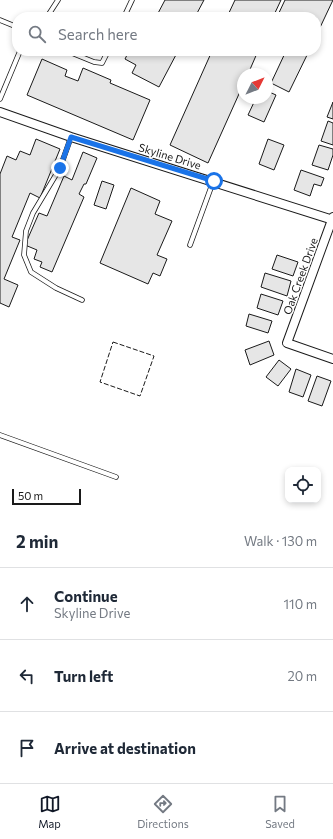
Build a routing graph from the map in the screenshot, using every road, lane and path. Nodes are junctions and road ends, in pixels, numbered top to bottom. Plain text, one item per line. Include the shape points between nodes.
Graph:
1 (58, 0) edge
2 (132, 0) edge
3 (50, 12) edge
4 (126, 12) edge
5 (0, 20) edge
6 (12, 24) edge
7 (18, 56) edge
8 (79, 56) edge
9 (106, 56) edge
10 (0, 99) edge
11 (0, 112) edge
12 (71, 137) junction
13 (214, 181) junction
14 (333, 219) edge
15 (190, 245) dead end
16 (82, 300) dead end
17 (333, 359) edge
18 (0, 435) edge
19 (116, 477) dead end

1 - 3 lane
2 - 4 lane
5 - 6 lane
7 - 10 lane
8 - 9 lane via 102,63
11 - 12 street, Skyline Drive
12 - 13 street, Skyline Drive
12 - 16 lane via 60,168 32,213 26,231 24,255 31,272
13 - 14 street, Skyline Drive
13 - 15 lane
14 - 17 street, Oak Creek Drive via 287,343
18 - 19 lane

